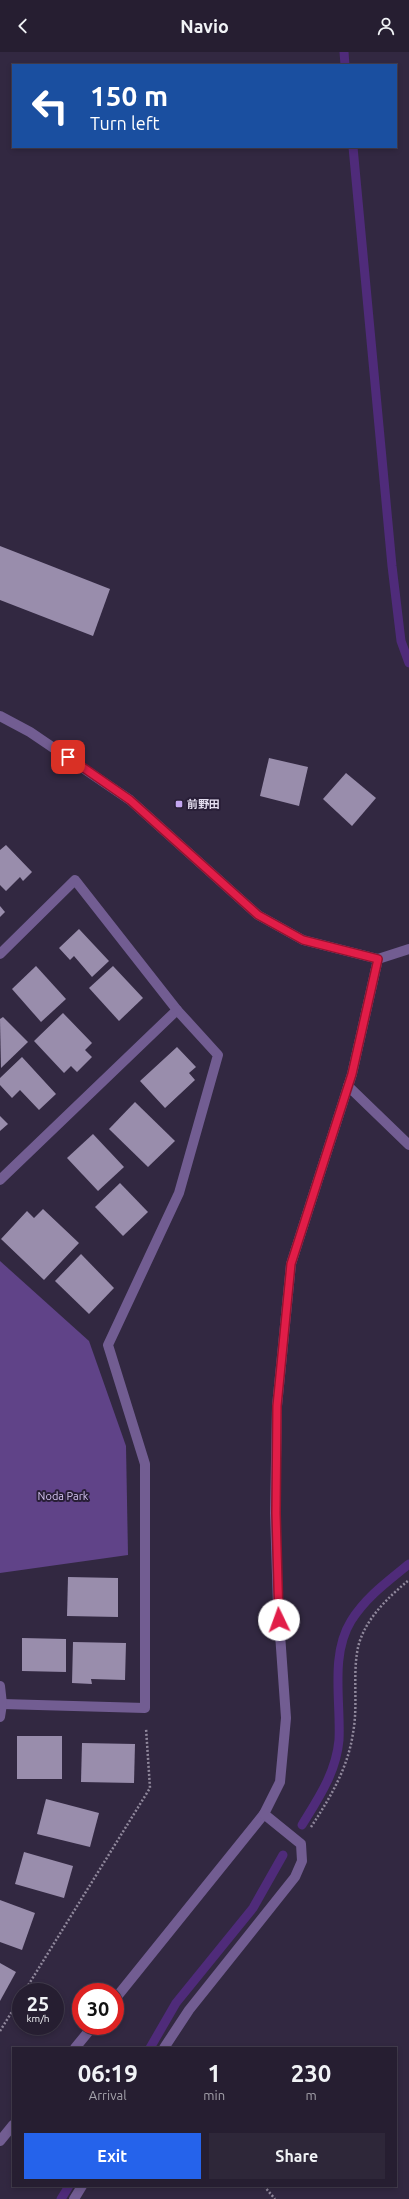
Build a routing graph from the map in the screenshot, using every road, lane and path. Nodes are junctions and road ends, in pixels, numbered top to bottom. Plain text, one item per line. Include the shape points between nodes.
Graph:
1 (0, 716) edge
2 (409, 949) edge
3 (0, 954) edge
4 (378, 959) junction
5 (177, 1010) junction
6 (348, 1086) junction
7 (409, 1145) edge
8 (0, 1180) edge
9 (409, 1580) edge
10 (0, 1686) edge
11 (2, 1704) junction
12 (145, 1708) junction
13 (0, 1717) edge
14 (264, 1814) junction
15 (301, 1844) junction
16 (30, 1983) edge
17 (124, 1988) edge
18 (12, 2012) edge
19 (0, 2031) edge
20 (86, 2035) edge
21 (76, 2047) edge
22 (165, 2047) edge
23 (12, 2126) edge
24 (0, 2141) edge
25 (81, 2187) edge
26 (265, 2187) edge
27 (74, 2199) edge
28 (275, 2199) edge

1 - 4 street via 30,732 130,800 258,915 303,940
2 - 4 street
3 - 5 street via 75,880
4 - 6 street
5 - 8 street
5 - 12 street via 218,1054 179,1193 108,1345 145,1464
6 - 7 street
6 - 14 street via 291,1264 277,1406 276,1444 278,1606 286,1718 280,1782
9 - 15 path via 387,1598 369,1623 357,1652 353,1733 345,1764 333,1792
10 - 11 street
11 - 12 street
11 - 13 street
12 - 16 path via 150,1788
14 - 15 street
14 - 17 street
15 - 22 street via 302,1861 295,1878 189,2010
18 - 19 path
20 - 21 street
23 - 24 street
25 - 27 street
26 - 28 path

